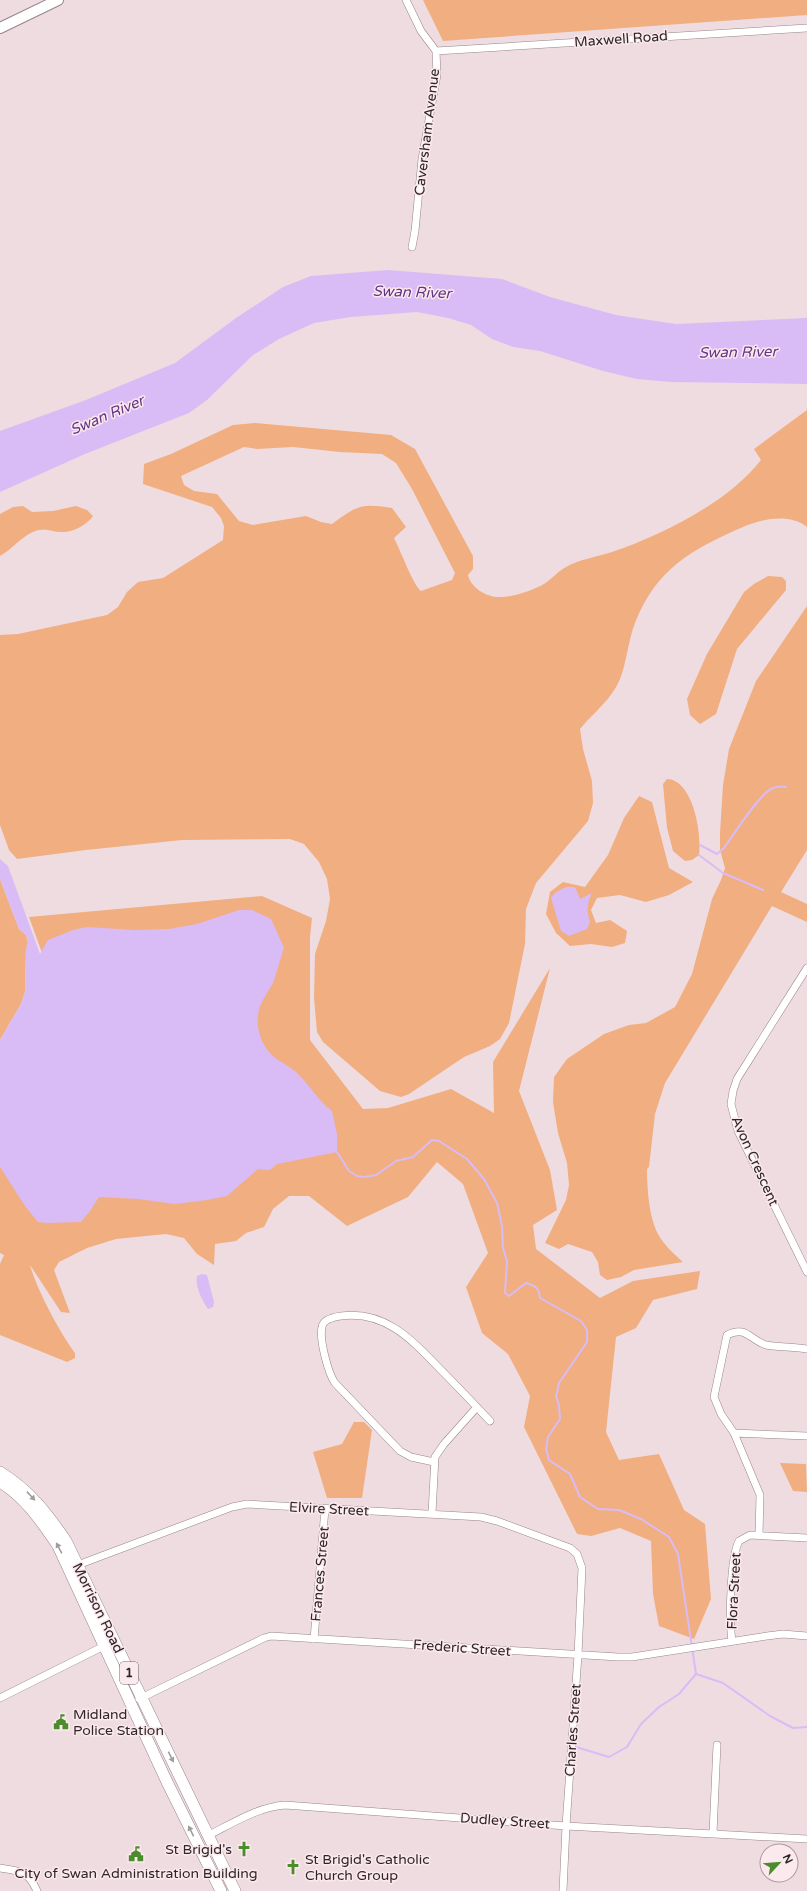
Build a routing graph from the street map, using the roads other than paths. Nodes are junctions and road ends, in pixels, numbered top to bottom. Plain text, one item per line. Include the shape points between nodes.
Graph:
1 (58, 0) edge
2 (406, 0) edge
3 (0, 28) edge
4 (807, 28) edge
5 (436, 51) junction
6 (412, 247) dead end
7 (807, 968) edge
8 (807, 1272) edge
9 (807, 1348) edge
10 (477, 1407) junction
11 (490, 1421) dead end
12 (734, 1433) junction
13 (807, 1436) edge
14 (434, 1462) junction
15 (0, 1472) edge
16 (0, 1482) edge
17 (325, 1509) junction
18 (432, 1513) junction
19 (759, 1534) junction
20 (807, 1538) edge
21 (73, 1566) junction
22 (582, 1568) joint
23 (807, 1636) edge
24 (314, 1639) junction
25 (732, 1641) junction
26 (109, 1643) junction
27 (578, 1655) junction
28 (142, 1697) junction
29 (0, 1698) edge
30 (131, 1702) junction
31 (717, 1745) dead end
32 (566, 1826) junction
33 (713, 1833) junction
34 (209, 1835) junction
35 (807, 1839) edge
36 (0, 1868) edge
37 (38, 1891) edge
38 (221, 1891) edge
39 (235, 1891) edge
40 (563, 1891) edge

1 - 3 street
2 - 5 street, Caversham Avenue via 421,31
4 - 5 street, Maxwell Road
5 - 6 street, Caversham Avenue via 437,75 422,159
7 - 8 street, Avon Crescent via 738,1079 731,1104 738,1131
9 - 12 street via 767,1345 744,1331 727,1335 714,1397 721,1414
10 - 11 street
10 - 14 street via 441,1448
10 - 14 street via 400,1330 373,1318 361,1316 336,1317 324,1321 322,1336 329,1370 335,1383 400,1451 411,1457
12 - 13 street
12 - 19 street via 760,1495
14 - 18 street
15 -> 21 main road, Morrison Road / 1 via 26,1490 48,1514 66,1541
21 -> 16 main road, Morrison Road / 1 via 40,1519
17 - 18 street, Elvire Street
17 - 21 street, Elvire Street via 239,1505
17 - 24 street, Frances Street
18 - 22 street, Elvire Street via 481,1517 497,1521 562,1545 577,1554
19 - 20 street
19 - 25 street, Flora Street via 750,1535 739,1541 736,1551
21 - 26 main road, Morrison Road / 1
22 - 27 street, Charles Street
23 - 25 street, Frederic Street via 783,1634
24 - 27 street, Frederic Street
24 - 28 street, Frederic Street via 271,1636 264,1638
25 - 27 street, Frederic Street via 632,1657
26 - 28 main road, Morrison Road / 1
26 - 29 street
26 - 30 main road, Morrison Road / 1
27 - 32 street, Charles Street
28 - 30 street, Frederic Street
28 -> 34 main road, Morrison Road / 1
38 -> 30 main road, Morrison Road / 1
31 - 33 street
32 - 33 street, Dudley Street
32 - 34 street, Dudley Street via 285,1805 260,1810
32 - 40 street, Charles Street
33 - 35 street, Dudley Street
34 - 39 main road, Morrison Road / 1
36 - 37 street via 23,1872 32,1879

